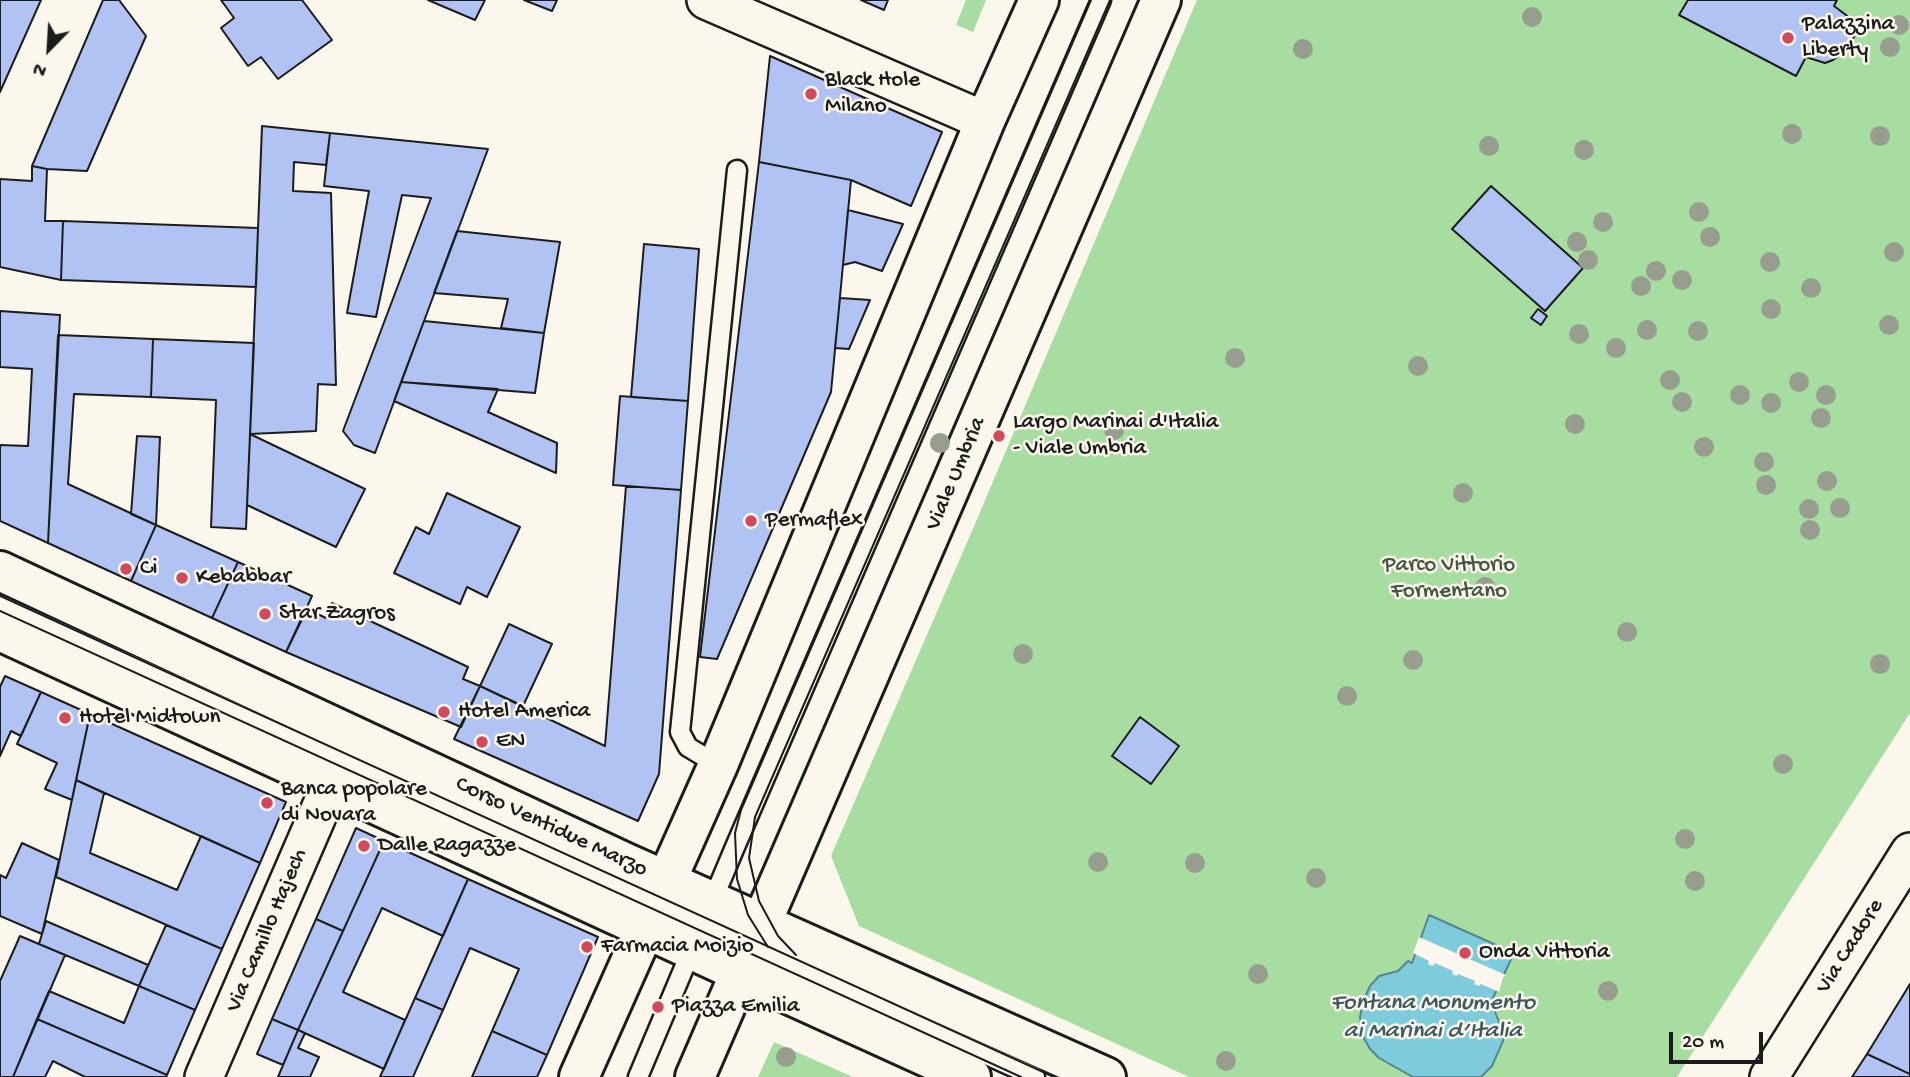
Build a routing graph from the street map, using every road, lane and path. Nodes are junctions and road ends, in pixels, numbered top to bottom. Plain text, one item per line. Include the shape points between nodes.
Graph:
1 (706, 0) edge
2 (1039, 0) edge
3 (1101, 0) edge
4 (1161, 0) edge
5 (985, 121) junction
6 (737, 170) dead end
7 (0, 571) edge
8 (0, 605) edge
9 (0, 631) edge
10 (718, 765) junction
11 (331, 784) junction
12 (1910, 852) edge
13 (656, 905) junction
14 (702, 925) junction
15 (752, 948) junction
16 (204, 1077) edge
17 (579, 1077) edge
18 (638, 1077) edge
19 (695, 1077) edge
20 (971, 1077) edge
21 (1035, 1077) edge
22 (1106, 1077) edge
23 (1769, 1077) edge

1 - 5 street
2 - 5 main road
3 - 14 lane
4 - 15 main road, Viale Umbria
5 - 10 main road
6 - 10 lane via 680,732 688,747
7 - 13 main road, Corso Ventidue Marzo
8 - 13 lane
9 - 11 main road, Corso Ventidue Marzo
10 - 13 main road
11 - 13 main road, Corso Ventidue Marzo
11 - 16 street, Via Camillo Hajech
12 - 23 street, Via Cadore
13 - 14 main road, Corso Ventidue Marzo
13 - 14 main road, Corso Ventidue Marzo
13 - 17 main road
14 - 15 main road, Corso Ventidue Marzo
14 - 15 main road, Corso Ventidue Marzo
14 - 18 lane
15 - 19 main road
15 - 20 main road, Corso Ventidue Marzo
15 - 21 lane, Corso Ventidue Marzo
15 - 22 main road, Corso Ventidue Marzo

